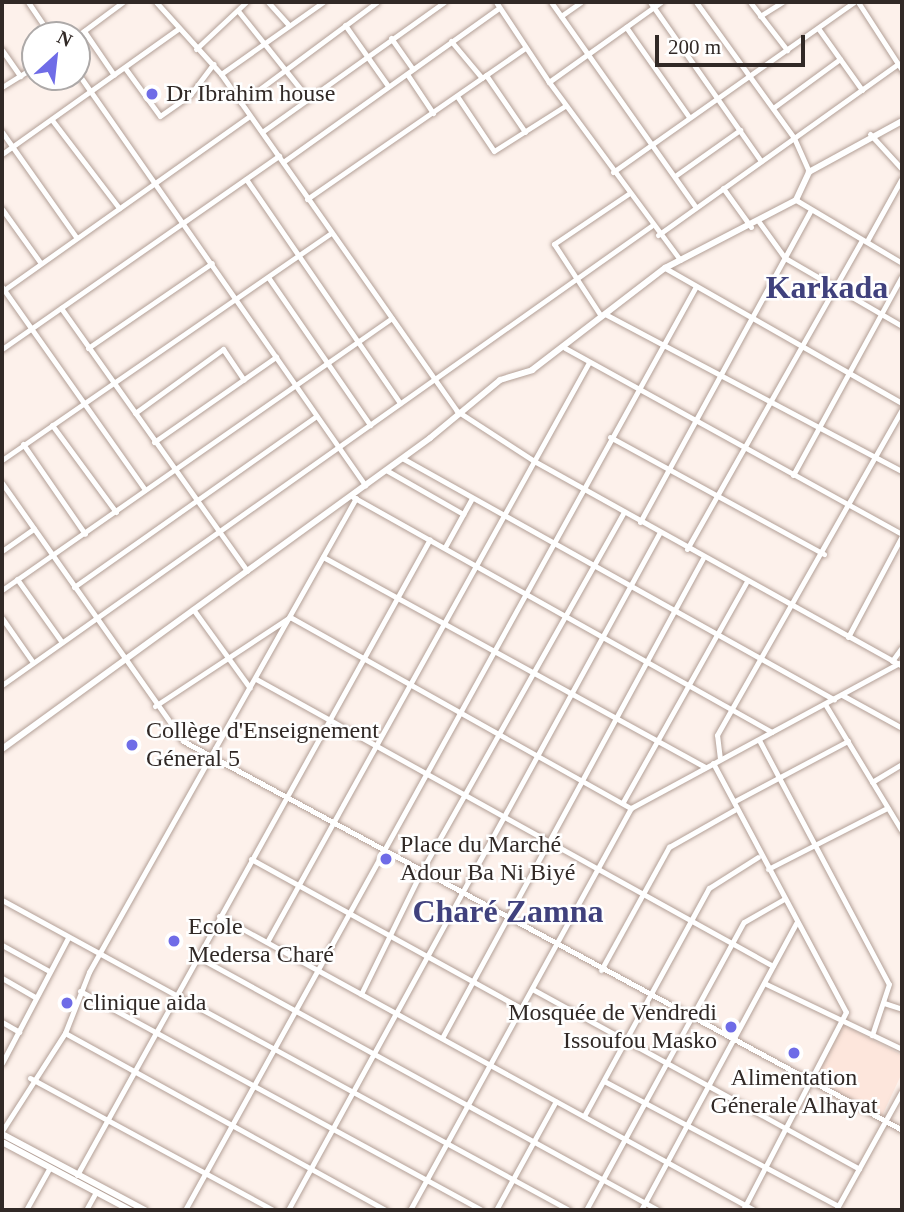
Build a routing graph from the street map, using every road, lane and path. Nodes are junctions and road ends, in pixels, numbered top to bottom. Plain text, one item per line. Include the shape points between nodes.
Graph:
1 (27, 2) edge
2 (123, 2) edge
3 (156, 2) edge
4 (246, 2) edge
5 (268, 2) edge
6 (323, 2) edge
7 (377, 2) edge
8 (444, 2) edge
9 (551, 2) edge
10 (581, 2) edge
11 (661, 2) edge
12 (696, 2) edge
13 (750, 2) edge
14 (782, 2) edge
15 (856, 2) edge
16 (498, 4) edge
17 (652, 4) edge
18 (239, 12) junction
19 (561, 16) junction
20 (761, 16) junction
21 (40, 21) edge
22 (289, 25) junction
23 (345, 25) junction
24 (91, 26) edge
25 (626, 27) junction
26 (818, 28) junction
27 (178, 29) junction
28 (391, 38) junction
29 (91, 41) edge
30 (452, 41) junction
31 (265, 43) junction
32 (525, 48) junction
33 (196, 49) junction
34 (2, 50) edge
35 (787, 50) junction
36 (368, 55) junction
37 (586, 56) junction
38 (840, 60) junction
39 (213, 64) junction
40 (898, 64) junction
41 (125, 68) junction
42 (285, 69) junction
43 (413, 69) junction
44 (902, 70) edge
45 (221, 74) junction
46 (407, 74) junction
47 (114, 75) junction
48 (20, 76) joint
49 (749, 76) junction
50 (484, 77) junction
51 (549, 82) junction
52 (388, 86) junction
53 (2, 88) edge
54 (862, 90) junction
55 (92, 91) junction
56 (306, 96) junction
57 (457, 96) junction
58 (717, 98) junction
59 (241, 103) junction
60 (565, 106) junction
61 (773, 108) junction
62 (433, 113) junction
63 (250, 116) junction
64 (689, 117) junction
65 (52, 120) junction
66 (902, 121) edge
67 (740, 130) junction
68 (2, 132) edge
69 (262, 132) junction
70 (525, 132) junction
71 (870, 134) junction
72 (794, 138) junction
73 (649, 145) junction
74 (13, 146) junction
75 (2, 154) edge
76 (281, 159) junction
77 (761, 161) junction
78 (902, 169) edge
79 (613, 172) junction
80 (809, 172) junction
81 (675, 176) junction
82 (902, 178) edge
83 (246, 179) junction
84 (158, 183) junction
85 (723, 188) junction
86 (628, 194) junction
87 (307, 199) junction
88 (796, 200) junction
89 (695, 206) junction
90 (119, 208) junction
91 (2, 209) edge
92 (810, 212) junction
93 (185, 221) junction
94 (759, 222) junction
95 (651, 226) junction
96 (751, 227) junction
97 (330, 234) junction
98 (658, 235) junction
99 (76, 237) junction
100 (863, 242) junction
101 (296, 256) junction
102 (785, 258) junction
103 (680, 260) junction
104 (40, 262) junction
105 (212, 263) junction
106 (902, 263) edge
107 (665, 268) junction
108 (268, 276) junction
109 (902, 276) edge
110 (575, 277) junction
111 (835, 286) junction
112 (3, 288) edge
113 (695, 288) junction
114 (236, 298) junction
115 (61, 308) junction
116 (603, 315) junction
117 (882, 315) junction
118 (748, 317) junction
119 (392, 318) junction
120 (902, 326) edge
121 (30, 329) junction
122 (661, 340) junction
123 (355, 341) junction
124 (796, 346) junction
125 (88, 348) junction
126 (565, 348) junction
127 (2, 349) edge
128 (276, 357) junction
129 (325, 362) junction
130 (588, 363) junction
131 (719, 371) junction
132 (851, 374) junction
133 (436, 379) junction
134 (244, 380) junction
135 (113, 383) junction
136 (293, 386) junction
137 (639, 390) junction
138 (768, 398) junction
139 (400, 403) junction
140 (902, 403) edge
141 (82, 405) junction
142 (902, 410) edge
143 (457, 411) junction
144 (135, 413) junction
145 (315, 417) junction
146 (692, 419) junction
147 (52, 425) junction
148 (370, 425) junction
149 (820, 426) junction
150 (610, 437) junction
151 (154, 442) junction
152 (23, 444) junction
153 (743, 446) junction
154 (338, 449) junction
155 (877, 457) junction
156 (402, 458) junction
157 (2, 460) edge
158 (534, 461) junction
159 (173, 467) junction
160 (666, 467) junction
161 (386, 470) junction
162 (902, 471) edge
163 (793, 475) junction
164 (2, 483) edge
165 (365, 485) junction
166 (582, 488) junction
167 (145, 490) junction
168 (716, 495) junction
169 (353, 496) junction
170 (472, 498) junction
171 (198, 502) junction
172 (850, 506) junction
173 (116, 512) junction
174 (624, 512) junction
175 (463, 514) junction
176 (505, 517) junction
177 (640, 522) junction
178 (34, 529) junction
179 (219, 532) junction
180 (660, 532) junction
181 (85, 534) junction
182 (902, 535) edge
183 (430, 539) junction
184 (2, 540) edge
185 (553, 544) junction
186 (445, 547) junction
187 (4, 549) edge
188 (687, 549) junction
189 (824, 554) junction
190 (53, 556) junction
191 (323, 557) junction
192 (703, 558) junction
193 (593, 564) junction
194 (478, 565) junction
195 (247, 571) junction
196 (17, 579) junction
197 (746, 583) junction
198 (629, 585) junction
199 (74, 587) junction
200 (2, 590) edge
201 (527, 592) junction
202 (398, 599) junction
203 (792, 607) junction
204 (193, 609) junction
205 (675, 610) junction
206 (568, 615) junction
207 (95, 617) junction
208 (290, 617) junction
209 (2, 618) edge
210 (445, 626) junction
211 (718, 634) junction
212 (605, 635) junction
213 (848, 637) junction
214 (61, 641) junction
215 (902, 647) edge
216 (494, 653) junction
217 (226, 656) junction
218 (365, 658) junction
219 (761, 659) junction
220 (125, 660) junction
221 (647, 660) junction
222 (32, 661) junction
223 (899, 663) edge
224 (532, 673) junction
225 (256, 679) junction
226 (3, 682) edge
227 (691, 682) junction
228 (413, 685) junction
229 (250, 688) junction
230 (569, 694) junction
231 (842, 695) junction
232 (834, 699) junction
233 (825, 704) junction
234 (155, 706) junction
235 (733, 707) junction
236 (461, 712) junction
237 (330, 720) junction
238 (614, 720) junction
239 (902, 726) edge
240 (499, 733) junction
241 (772, 733) junction
242 (759, 740) junction
243 (848, 741) junction
244 (656, 743) junction
245 (375, 747) junction
246 (2, 749) edge
247 (536, 753) junction
248 (214, 756) junction
249 (720, 759) junction
250 (713, 763) junction
251 (902, 764) edge
252 (705, 767) junction
253 (426, 775) junction
254 (779, 777) junction
255 (581, 779) junction
256 (872, 782) junction
257 (466, 796) junction
258 (288, 797) junction
259 (735, 801) junction
260 (623, 802) junction
261 (631, 808) junction
262 (887, 808) junction
263 (734, 810) junction
264 (503, 817) junction
265 (334, 823) junction
266 (902, 831) edge
267 (547, 842) junction
268 (815, 844) junction
269 (384, 851) junction
270 (758, 857) junction
271 (251, 859) junction
272 (598, 869) junction
273 (768, 869) junction
274 (421, 872) junction
275 (301, 886) junction
276 (461, 893) junction
277 (643, 894) junction
278 (784, 899) junction
279 (2, 900) edge
280 (348, 913) junction
281 (219, 916) junction
282 (506, 918) junction
283 (690, 920) junction
284 (796, 923) junction
285 (388, 935) junction
286 (68, 938) junction
287 (267, 942) junction
288 (732, 943) junction
289 (2, 945) edge
290 (557, 946) junction
291 (101, 953) junction
292 (427, 955) junction
293 (196, 956) junction
294 (773, 966) junction
295 (318, 970) junction
296 (601, 970) junction
297 (49, 971) junction
298 (2, 978) edge
299 (470, 981) junction
300 (764, 983) junction
301 (534, 990) junction
302 (80, 991) junction
303 (361, 993) junction
304 (176, 994) junction
305 (35, 997) junction
306 (651, 997) junction
307 (884, 1003) junction
308 (523, 1009) junction
309 (902, 1009) edge
310 (297, 1011) junction
311 (396, 1013) junction
312 (691, 1020) junction
313 (2, 1022) edge
314 (840, 1022) junction
315 (19, 1032) junction
316 (155, 1032) junction
317 (65, 1033) junction
318 (872, 1035) junction
319 (442, 1038) junction
320 (627, 1041) junction
321 (733, 1043) junction
322 (275, 1048) junction
323 (902, 1049) edge
324 (374, 1054) junction
325 (2, 1063) edge
326 (492, 1065) junction
327 (666, 1065) junction
328 (134, 1072) junction
329 (30, 1079) junction
330 (604, 1080) junction
331 (809, 1085) junction
332 (254, 1086) junction
333 (709, 1087) junction
334 (353, 1091) junction
335 (902, 1092) edge
336 (556, 1101) junction
337 (645, 1102) junction
338 (469, 1106) junction
339 (584, 1116) junction
340 (107, 1119) junction
341 (884, 1123) junction
342 (232, 1126) junction
343 (688, 1126) junction
344 (787, 1129) junction
345 (332, 1130) junction
346 (902, 1130) edge
347 (2, 1132) edge
348 (624, 1140) junction
349 (534, 1141) junction
350 (2, 1142) edge
351 (448, 1142) junction
352 (666, 1162) junction
353 (50, 1167) junction
354 (762, 1167) junction
355 (859, 1168) junction
356 (310, 1169) junction
357 (206, 1174) junction
358 (76, 1175) junction
359 (514, 1178) junction
360 (603, 1180) junction
361 (427, 1181) junction
362 (96, 1192) junction
363 (645, 1203) junction
364 (744, 1208) edge
365 (837, 1208) edge
366 (26, 1210) edge
367 (86, 1210) edge
368 (130, 1210) edge
369 (145, 1210) edge
370 (185, 1210) edge
371 (273, 1210) edge
372 (288, 1210) edge
373 (386, 1210) edge
374 (410, 1210) edge
375 (481, 1210) edge
376 (496, 1210) edge
377 (569, 1210) edge
378 (586, 1210) edge
379 (641, 1210) edge
380 (658, 1210) edge
381 (754, 1210) edge

1 - 21 street
2 - 24 street
3 - 27 street
4 - 18 street
5 - 22 street
6 - 22 street
7 - 23 street
8 - 28 street
9 - 19 street
10 - 19 street
11 - 17 street
12 - 49 street
13 - 20 street
14 - 20 street
15 - 26 street
15 - 40 street
16 - 30 street
16 - 32 street
17 - 25 street
17 - 58 street
18 - 31 street
18 - 33 street
19 - 37 street
20 - 35 street
22 - 31 street
23 - 36 street
23 - 42 street
25 - 37 street
25 - 64 street
26 - 35 street
26 - 38 street
27 - 33 street
27 - 41 street
28 - 36 street
28 - 43 street
29 - 47 street
30 - 43 street
30 - 50 street
31 - 42 street
31 - 45 street
32 - 50 street
32 - 51 street
33 - 39 street
34 - 48 street
35 - 49 street
36 - 52 street
36 - 56 street
37 - 51 street
37 - 73 street
38 - 54 street
38 - 61 street
39 - 41 street via 190,95 160,116
39 - 45 street
40 - 44 street
40 - 54 street
41 - 47 street
42 - 56 street
42 - 59 street
43 - 46 street
45 - 59 street
46 - 52 street
46 - 62 street
47 - 55 street
48 - 53 street
49 - 58 street
49 - 61 street
50 - 57 street
50 - 70 street
51 - 60 street
52 - 76 street
54 - 72 street
55 - 65 street
55 - 84 street
56 - 69 street
57 - 62 street
57 - 70 street via 492,150
58 - 64 street
58 - 67 street
59 - 63 street
60 - 70 street
60 - 79 street
61 - 72 street
62 - 87 street
63 - 69 street
63 - 84 street
64 - 73 street
65 - 74 street
65 - 90 street
66 - 71 street
67 - 77 street
67 - 81 street
68 - 74 street
69 - 76 street
71 - 78 street
71 - 80 street
72 - 77 street
72 - 80 street
73 - 79 street
73 - 81 street
74 - 75 street
74 - 99 street
76 - 83 street
76 - 87 street
77 - 85 street
79 - 86 street
80 - 88 street
81 - 89 street
82 - 100 street
83 - 93 street
83 - 101 street
84 - 90 street
84 - 93 street
85 - 89 street
85 - 96 street
86 - 95 street
86 - 110 street via 554,244
87 - 97 street
88 - 92 street
88 - 94 street
89 - 98 street
90 - 99 street
91 - 104 street
92 - 100 street
92 - 102 street
93 - 105 street
93 - 115 street
94 - 96 street
94 - 102 street
95 - 98 street
95 - 110 street
96 - 103 street
97 - 101 street
97 - 119 street
98 - 103 street
99 - 104 street
100 - 106 street
100 - 111 street
101 - 108 street
101 - 123 street
102 - 111 street
102 - 118 street
103 - 107 street
104 - 112 street
105 - 114 street
105 - 125 street
107 - 113 street
107 - 116 street
108 - 114 street
108 - 129 street
109 - 117 street
110 - 116 street
110 - 133 street
111 - 117 street
111 - 124 street
112 - 121 street
113 - 118 street
113 - 122 street
114 - 128 street
114 - 135 street
115 - 121 street
115 - 125 street
116 - 122 street
116 - 126 street
117 - 120 street
117 - 132 street
118 - 124 street
118 - 131 street
119 - 123 street
119 - 133 street
121 - 127 street
121 - 141 street
122 - 131 street
122 - 137 street
123 - 129 street
123 - 139 street
124 - 132 street
124 - 138 street
125 - 135 street
126 - 130 street
126 - 143 street
128 - 134 street
128 - 136 street
129 - 136 street
129 - 148 street
130 - 137 street
130 - 158 street
131 - 138 street
131 - 146 street
132 - 140 street
132 - 149 street
133 - 139 street
133 - 143 street
134 - 144 street via 223,349
134 - 151 street
135 - 141 street
135 - 144 street
136 - 145 street
136 - 159 street
137 - 146 street
137 - 150 street
138 - 149 street
138 - 153 street
139 - 148 street
141 - 147 street
141 - 167 street
142 - 155 street
143 - 156 street
143 - 158 street
144 - 151 street
145 - 154 street
145 - 171 street
146 - 153 street
146 - 160 street
147 - 152 street
147 - 173 street
148 - 154 street
149 - 155 street
149 - 163 street
150 - 160 street
150 - 166 street
151 - 159 street
152 - 157 street
152 - 181 street
153 - 163 street
153 - 168 street
154 - 165 street
154 - 179 street
155 - 162 street
155 - 172 street
156 - 161 street
156 - 170 street
158 - 166 street
158 - 176 street
159 - 167 street
159 - 171 street
160 - 168 street
160 - 177 street
161 - 165 street
161 - 175 street
163 - 172 street
164 - 178 street
165 - 169 street
166 - 174 street
166 - 185 street
167 - 173 street
168 - 188 street
168 - 189 street
169 - 183 street
169 - 191 street
169 - 195 street
170 - 175 street
170 - 176 street
171 - 179 street
171 - 199 street
172 - 182 street
172 - 189 street
173 - 181 street
174 - 177 street
174 - 193 street
175 - 186 street
176 - 185 street
176 - 194 street
177 - 180 street
178 - 187 street
178 - 190 street
179 - 195 street
179 - 207 street
180 - 188 street
180 - 198 street
181 - 190 street
182 - 213 street
183 - 186 street
183 - 202 street
184 - 187 street
185 - 193 street
185 - 201 street
186 - 194 street
188 - 192 street
189 - 203 street
190 - 196 street
190 - 199 street
191 - 202 street
191 - 208 street
192 - 197 street
192 - 205 street
193 - 198 street
193 - 206 street
194 - 201 street
194 - 210 street
195 - 204 street
196 - 200 street
196 - 214 street
197 - 203 street
197 - 211 street
198 - 205 street
198 - 212 street
199 - 207 street
201 - 206 street
201 - 216 street
202 - 210 street
202 - 218 street
203 - 213 street
203 - 219 street
204 - 217 street
204 - 220 street
205 - 211 street
205 - 221 street
206 - 212 street
206 - 224 street
207 - 214 street
207 - 220 street
208 - 217 street
208 - 218 street
208 - 225 street
209 - 222 street
210 - 216 street
210 - 228 street
211 - 219 street
211 - 227 street
212 - 221 street
212 - 230 street
213 - 223 street
214 - 222 street
215 - 223 street
216 - 224 street
216 - 236 street
217 - 229 street
217 - 234 street
218 - 228 street
218 - 237 street
219 - 232 street
219 - 235 street
220 - 234 street
220 - 246 street
221 - 227 street
221 - 238 street
222 - 226 street
223 - 231 street
224 - 230 street
224 - 240 street
225 - 229 street
225 - 237 street
227 - 235 street
227 - 244 street
228 - 236 street
228 - 245 street
229 - 248 street
230 - 238 street
230 - 247 street
231 - 232 street
231 - 239 street
232 - 233 street
233 - 241 street
233 - 243 street
234 - 248 street via 184,741
235 - 241 street
235 - 249 street via 717,735
236 - 240 street
236 - 253 street
237 - 245 street
237 - 258 street
238 - 244 street
238 - 255 street
240 - 247 street
240 - 257 street
241 - 242 street
242 - 249 street
242 - 254 street
243 - 254 street
243 - 256 street
244 - 252 street
244 - 260 street
245 - 253 street
245 - 265 street
247 - 255 street
247 - 264 street
248 - 258 street
248 - 291 street
249 - 250 street
250 - 252 street
250 - 259 street
251 - 256 street
252 - 261 street
253 - 257 street
253 - 269 street
254 - 259 street
254 - 268 street
255 - 260 street
255 - 267 street
256 - 262 street
257 - 264 street
257 - 274 street
258 - 265 street
258 - 271 street
259 - 263 street
260 - 261 street
261 - 272 street
262 - 266 street
262 - 268 street
263 - 270 street
263 - 277 street via 673,843
264 - 267 street
264 - 276 street
265 - 269 street
265 - 275 street
267 - 272 street
267 - 282 street
268 - 273 street
268 - 307 street via 889,984
269 - 274 street
269 - 280 street
270 - 273 street
270 - 283 street via 713,883
271 - 275 street
271 - 281 street
272 - 277 street
272 - 290 street
273 - 278 street
274 - 276 street
274 - 285 street
275 - 280 street
275 - 287 street
276 - 282 street
276 - 292 street
277 - 283 street
277 - 296 street
278 - 284 street
278 - 288 street via 747,918
279 - 286 street
280 - 285 street
280 - 295 street
281 - 287 street
281 - 293 street
282 - 290 street
282 - 299 street
283 - 288 street
283 - 306 street
284 - 294 street
284 - 314 street via 845,1009
285 - 292 street
285 - 303 street
286 - 291 street
286 - 297 street
287 - 295 street
288 - 294 street
288 - 312 street
289 - 297 street
290 - 296 street
290 - 301 street
291 - 302 street
291 - 304 street
292 - 299 street
292 - 311 street
293 - 304 street
293 - 310 street
294 - 300 street
295 - 303 street
295 - 310 street
296 - 306 street
297 - 305 street
298 - 305 street
299 - 308 street
299 - 319 street
300 - 314 street
300 - 321 street
301 - 308 street
301 - 320 street
302 - 316 street
302 - 317 street
303 - 311 street
304 - 316 street
304 - 322 street
305 - 315 street
306 - 312 street
306 - 320 street
307 - 309 street
307 - 318 street
308 - 326 street
310 - 322 street
310 - 324 street
311 - 319 street
311 - 324 street
312 - 321 street
312 - 327 street
313 - 315 street
314 - 318 street
314 - 331 street
315 - 325 street
316 - 328 street
316 - 332 street
317 - 328 street
317 - 329 street
318 - 323 street
319 - 326 street
320 - 327 street
320 - 330 street
321 - 331 street
321 - 333 street
322 - 332 street
322 - 334 street
324 - 334 street
324 - 338 street
326 - 336 street
326 - 338 street
327 - 333 street
327 - 337 street
328 - 340 street
328 - 342 street
329 - 340 street
329 - 347 street
330 - 337 street
330 - 339 street
331 - 341 street
331 - 344 street
332 - 342 street
332 - 345 street
333 - 343 street
333 - 344 street
334 - 345 street
334 - 351 street
335 - 341 street
336 - 339 street
336 - 349 street
337 - 343 street
337 - 348 street
338 - 349 street
338 - 351 street
339 - 348 street
340 - 357 street
340 - 358 street
341 - 346 street
341 - 355 street
342 - 356 street
342 - 357 street
343 - 352 street
343 - 354 street
344 - 354 street
344 - 355 street
345 - 356 street
345 - 361 street
347 - 358 street
348 - 352 street
348 - 360 street
349 - 359 street
349 - 360 street
350 - 353 street
351 - 359 street
351 - 361 street
352 - 363 street
352 - 364 street
353 - 362 street
353 - 366 street
354 - 364 street
354 - 365 street
355 - 365 street
356 - 372 street
356 - 373 street
357 - 370 street
357 - 371 street
358 - 369 street
359 - 376 street
359 - 377 street
360 - 363 street
360 - 378 street
361 - 374 street
361 - 375 street
362 - 367 street
362 - 368 street
363 - 379 street
363 - 380 street
364 - 381 street

